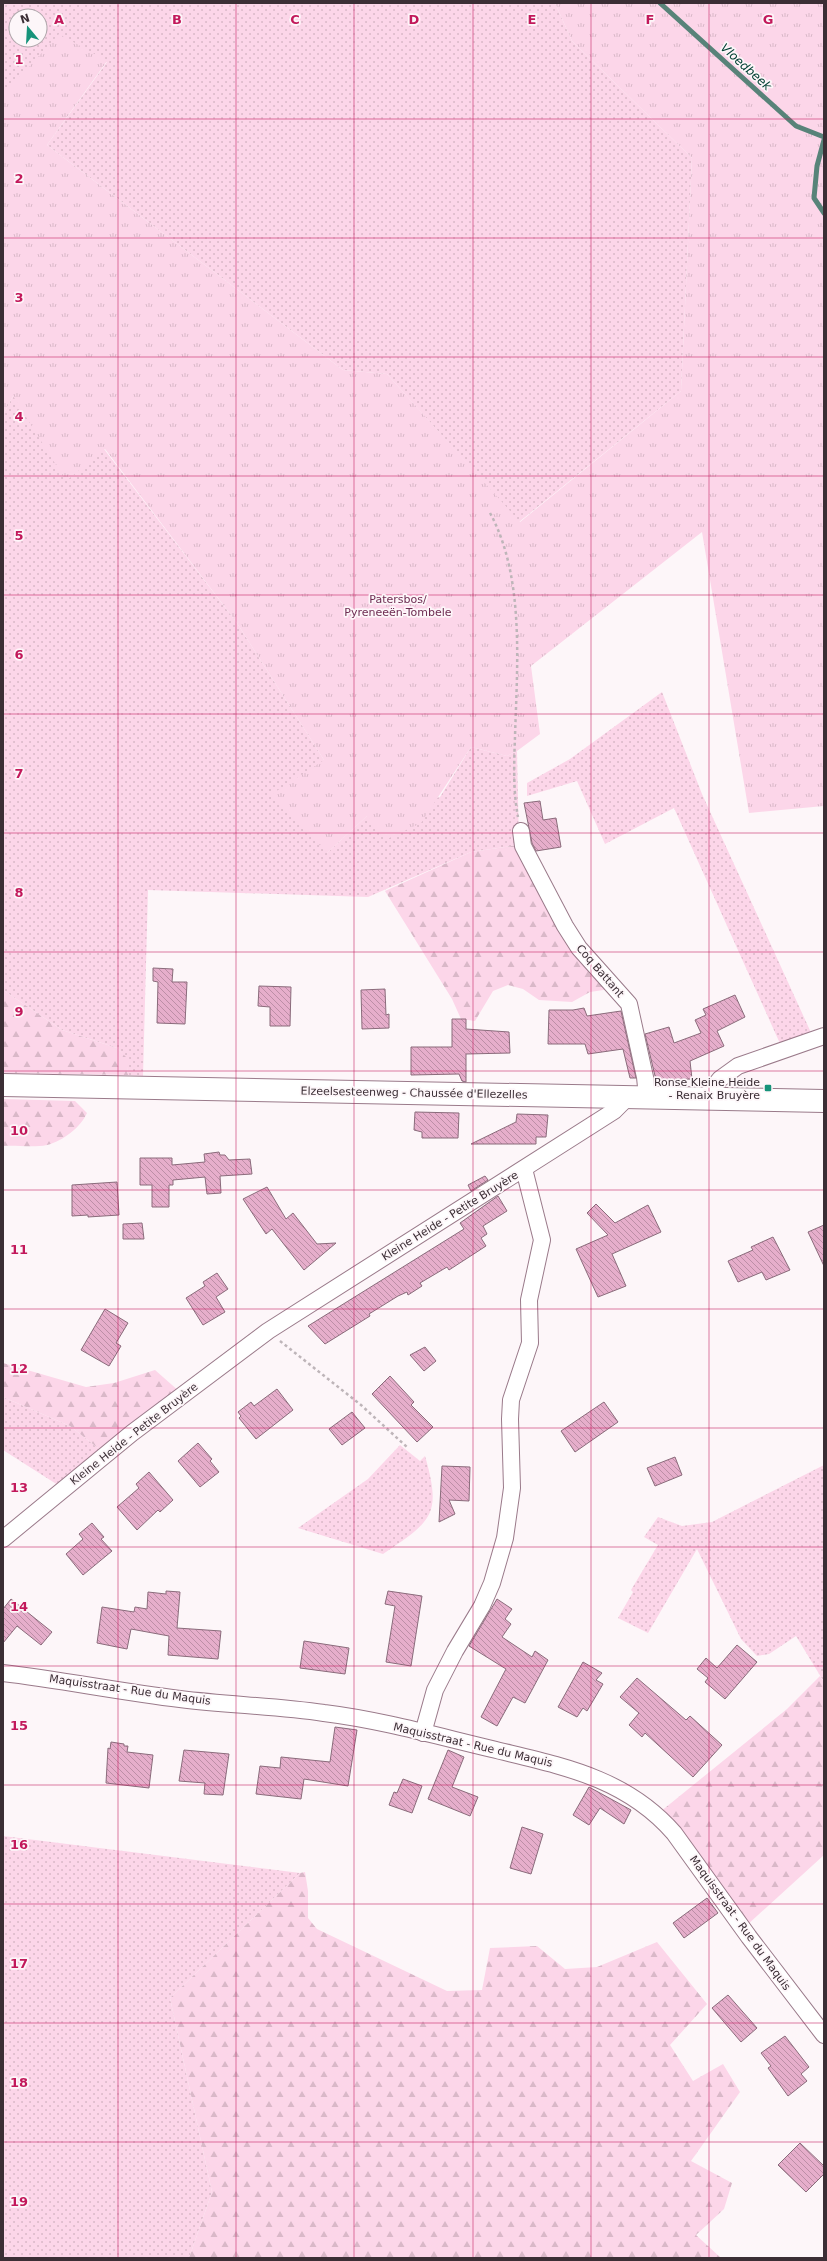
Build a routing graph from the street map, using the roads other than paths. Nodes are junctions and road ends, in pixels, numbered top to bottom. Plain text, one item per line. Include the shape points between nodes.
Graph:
1 (521, 831) road end
2 (824, 1036) edge
3 (3, 1085) edge
4 (638, 1097) junction
5 (705, 1098) junction
6 (824, 1101) edge
7 (524, 1170) junction
8 (3, 1539) edge
9 (3, 1673) edge
10 (423, 1733) junction
11 (824, 2034) edge

1 - 4 street, Coq Battant via 523,846 565,926 579,948 629,1004 646,1077
2 - 5 street via 738,1066 720,1079
3 - 4 main road, Elzeelsesteenweg - Chaussée d'Ellezelles
4 - 5 main road, Elzeelsesteenweg - Chaussée d'Ellezelles
4 - 7 street, Kleine Heide - Petite Bruyère
5 - 6 main road, Elzeelsesteenweg - Chaussée d'Ellezelles
7 - 8 street, Kleine Heide - Petite Bruyère via 268,1331 132,1433
7 - 10 street via 542,1240 529,1300 530,1343 512,1400 512,1488 505,1538 492,1583 482,1606 435,1690
9 - 10 street, Maquisstraat - Rue du Maquis via 182,1700 326,1713
10 - 11 street, Maquisstraat - Rue du Maquis via 558,1765 614,1785 640,1800 674,1833 749,1937

